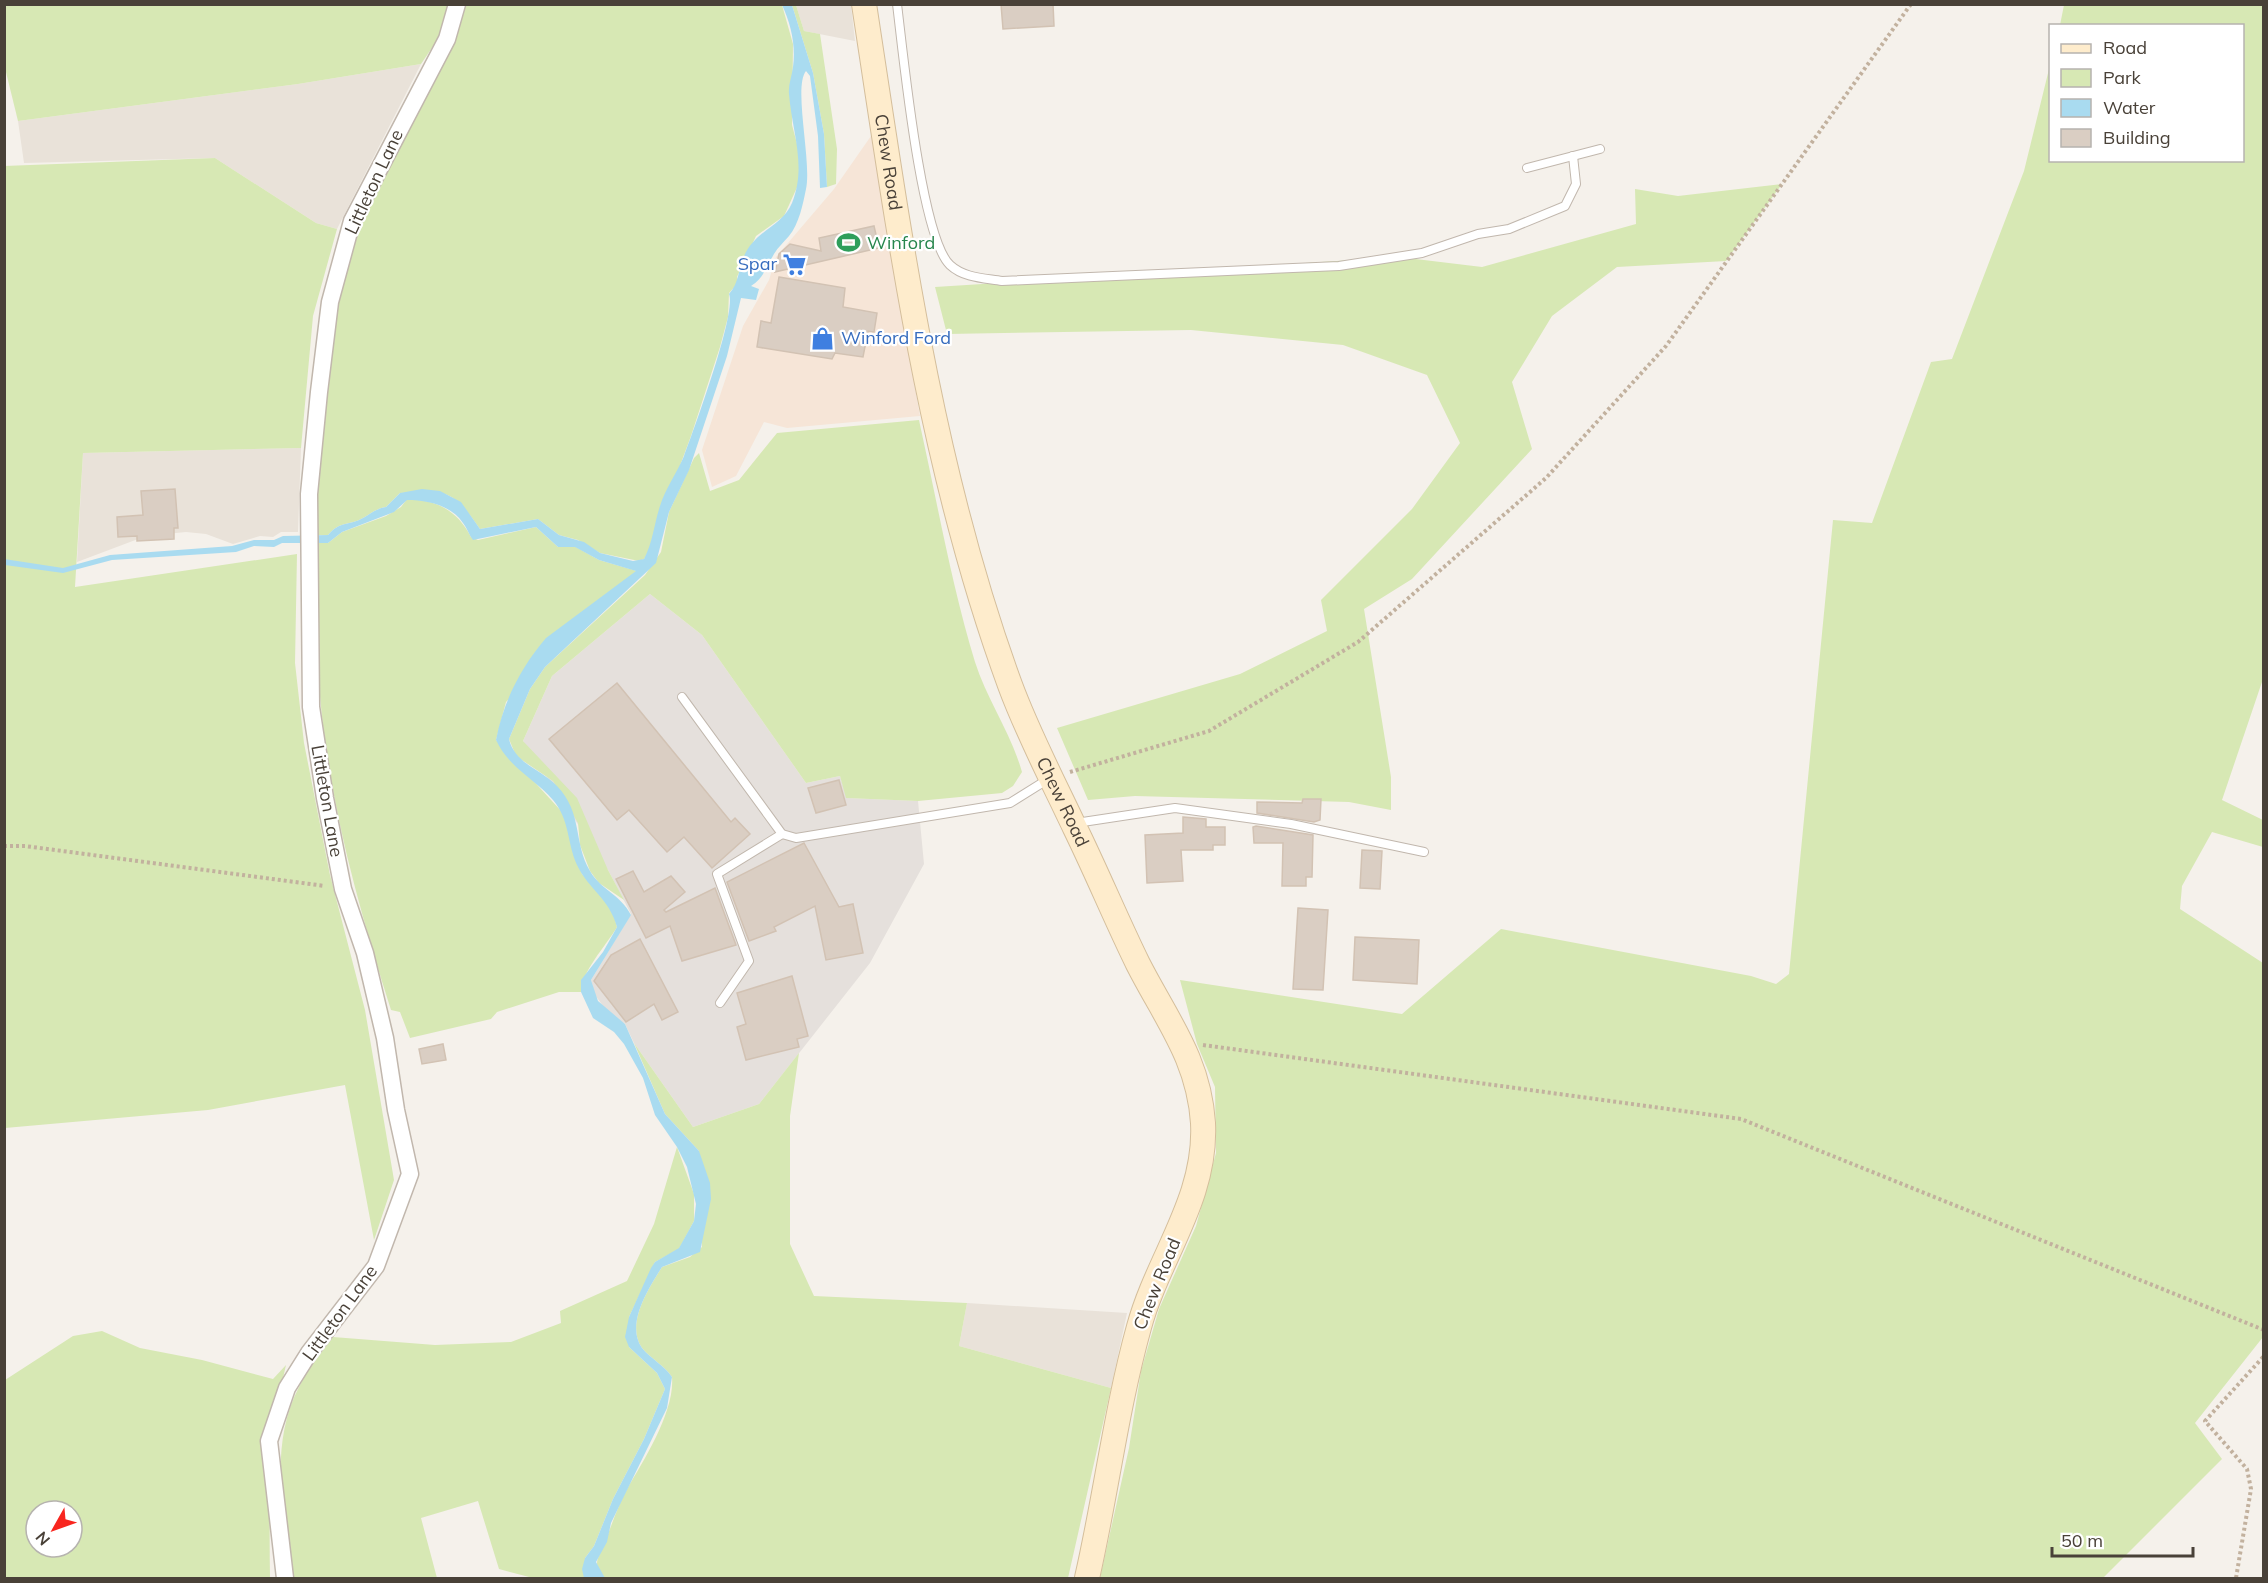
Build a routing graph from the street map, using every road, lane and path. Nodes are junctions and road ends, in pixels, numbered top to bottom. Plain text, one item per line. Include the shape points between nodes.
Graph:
1 (457, 4) edge
2 (864, 4) edge
3 (897, 4) edge
4 (1911, 4) edge
5 (1600, 148) dead end
6 (1573, 156) junction
7 (1527, 168) dead end
8 (682, 697) dead end
9 (1050, 777) junction
10 (1073, 824) junction
11 (782, 834) junction
12 (4, 846) edge
13 (1424, 852) dead end
14 (343, 889) junction
15 (720, 1003) dead end
16 (1182, 1043) junction
17 (2264, 1330) edge
18 (2264, 1356) edge
19 (285, 1578) edge
20 (1087, 1578) edge
21 (2236, 1578) edge

1 - 14 street, Littleton Lane via 447,39 352,221 330,302 309,494 308,593 312,707
2 - 9 main road, Chew Road via 919,339 940,439 989,621 1011,687
3 - 6 lane via 913,127 934,238 949,265 968,276 1002,281 1316,267 1422,253 1478,234 1509,229 1565,206 1576,184
4 - 9 path via 1666,346 1546,478 1358,642 1209,731
5 - 6 lane
6 - 7 lane
8 - 11 lane
9 - 10 main road, Chew Road
9 - 11 lane via 1010,803 796,837
10 - 13 lane via 1175,808 1290,824
10 - 16 main road, Chew Road via 1138,964
11 - 15 lane via 717,874 749,961
12 - 14 path
14 - 19 street, Littleton Lane via 365,953 386,1038 410,1174 376,1266 287,1388 269,1441
16 - 17 path via 1742,1119
16 - 20 main road, Chew Road via 1200,1087 1202,1155 1185,1218 1140,1323
18 - 21 path via 2205,1421 2247,1469 2251,1489

